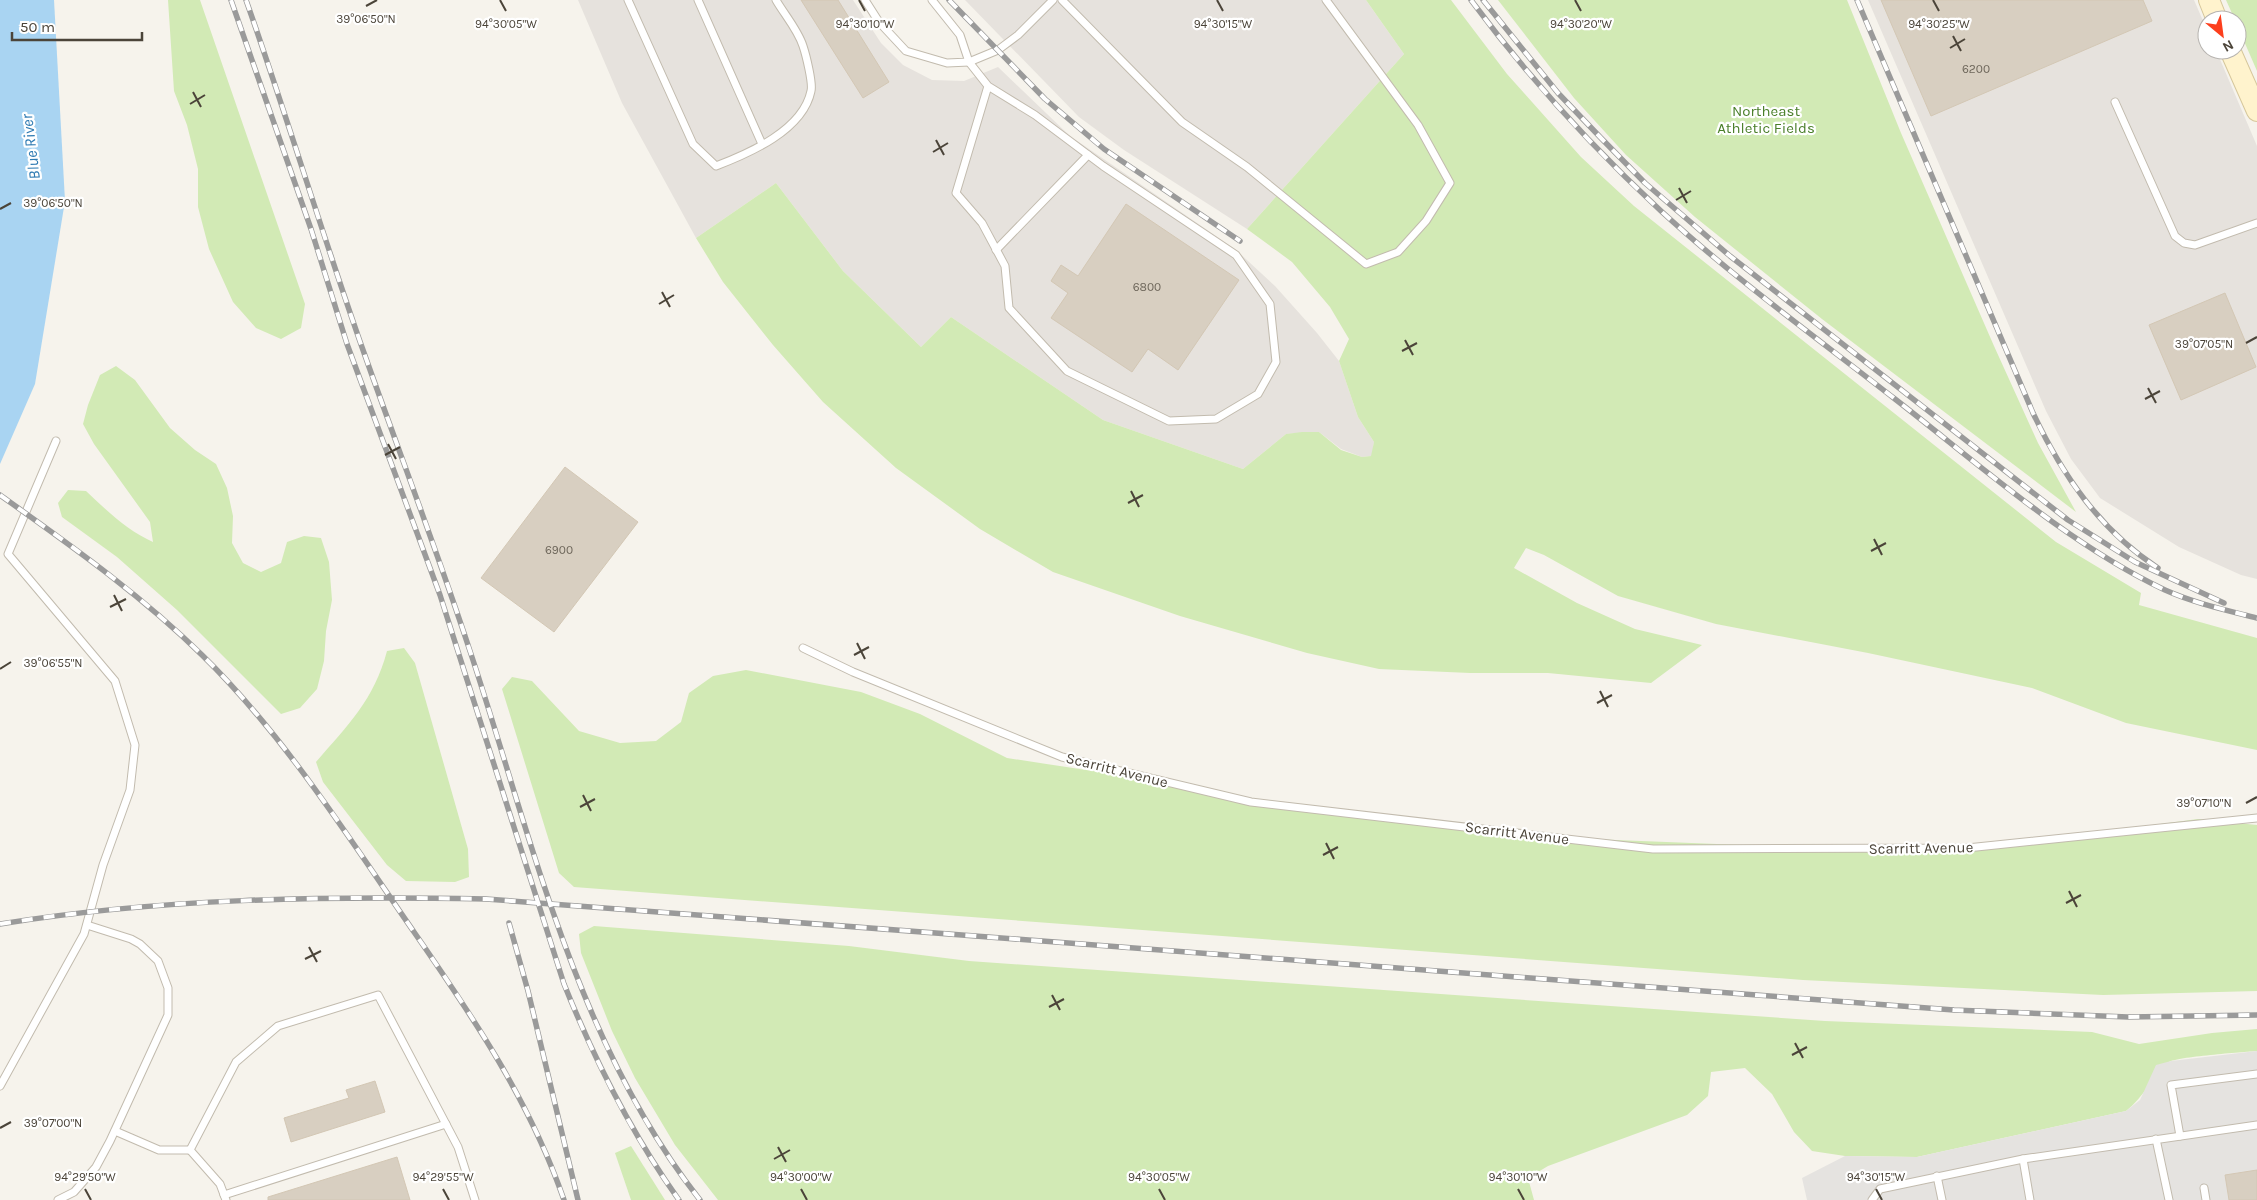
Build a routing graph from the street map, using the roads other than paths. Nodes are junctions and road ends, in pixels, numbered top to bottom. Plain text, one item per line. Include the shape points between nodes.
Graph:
1 (628, 0) edge
2 (698, 0) edge
3 (776, 0) edge
4 (865, 0) edge
5 (932, 0) edge
6 (1053, 0) edge
7 (1062, 0) edge
8 (1326, 0) edge
9 (2234, 60) edge
10 (969, 62) junction
11 (988, 86) junction
12 (2115, 102) dead end
13 (2257, 110) edge
14 (762, 144) junction
15 (1088, 155) junction
16 (2257, 223) edge
17 (996, 250) junction
18 (56, 440) dead end
19 (803, 648) dead end
20 (2257, 818) edge
21 (87, 925) junction
22 (2257, 1074) edge
23 (0, 1086) edge
24 (446, 1124) junction
25 (2257, 1124) edge
26 (114, 1131) junction
27 (2180, 1136) junction
28 (2156, 1139) junction
29 (190, 1150) junction
30 (2022, 1158) junction
31 (1937, 1176) junction
32 (2204, 1188) dead end
33 (225, 1197) edge
34 (60, 1199) edge
35 (475, 1200) edge
36 (1872, 1200) edge
37 (1942, 1200) edge
38 (2030, 1200) edge
39 (2169, 1200) edge
40 (2206, 1200) edge

1 - 14 lane via 693,144 716,166 746,155
2 - 14 lane
3 - 14 lane via 802,45 812,89 805,111
4 - 10 lane via 879,22 906,51 947,64
5 - 10 lane via 960,35
6 - 10 lane via 1018,36 998,50
7 - 8 lane via 1182,122 1247,167 1366,264 1398,252 1426,221 1450,183 1418,125
9 - 13 main road
10 - 11 lane
11 - 15 lane via 1035,115
11 - 17 lane via 956,193 982,224
12 - 16 lane via 2175,236 2184,243 2196,245
15 - 17 lane
15 - 17 lane via 1236,255 1259,287 1270,304 1276,362 1258,394 1216,419 1169,421 1067,371 1009,308 1004,266
18 - 21 lane via 8,554 114,681 135,745 130,790 103,865
19 - 20 lane, Scarritt Avenue via 853,672 1062,757 1252,802 1369,816 1653,849 1967,848
21 - 23 lane
21 - 26 lane via 140,944 158,962 168,988 168,1015
22 - 27 lane via 2171,1085
24 - 29 lane via 378,994 278,1026 236,1062
24 - 33 lane
24 - 35 lane via 458,1147
25 - 27 lane
26 - 29 lane via 159,1150
26 - 34 lane via 91,1172 74,1192
27 - 28 lane
28 - 30 lane
28 - 39 lane
29 - 33 lane via 220,1184
30 - 31 lane
30 - 38 lane
31 - 36 lane via 1880,1189
31 - 37 lane
32 - 40 lane

